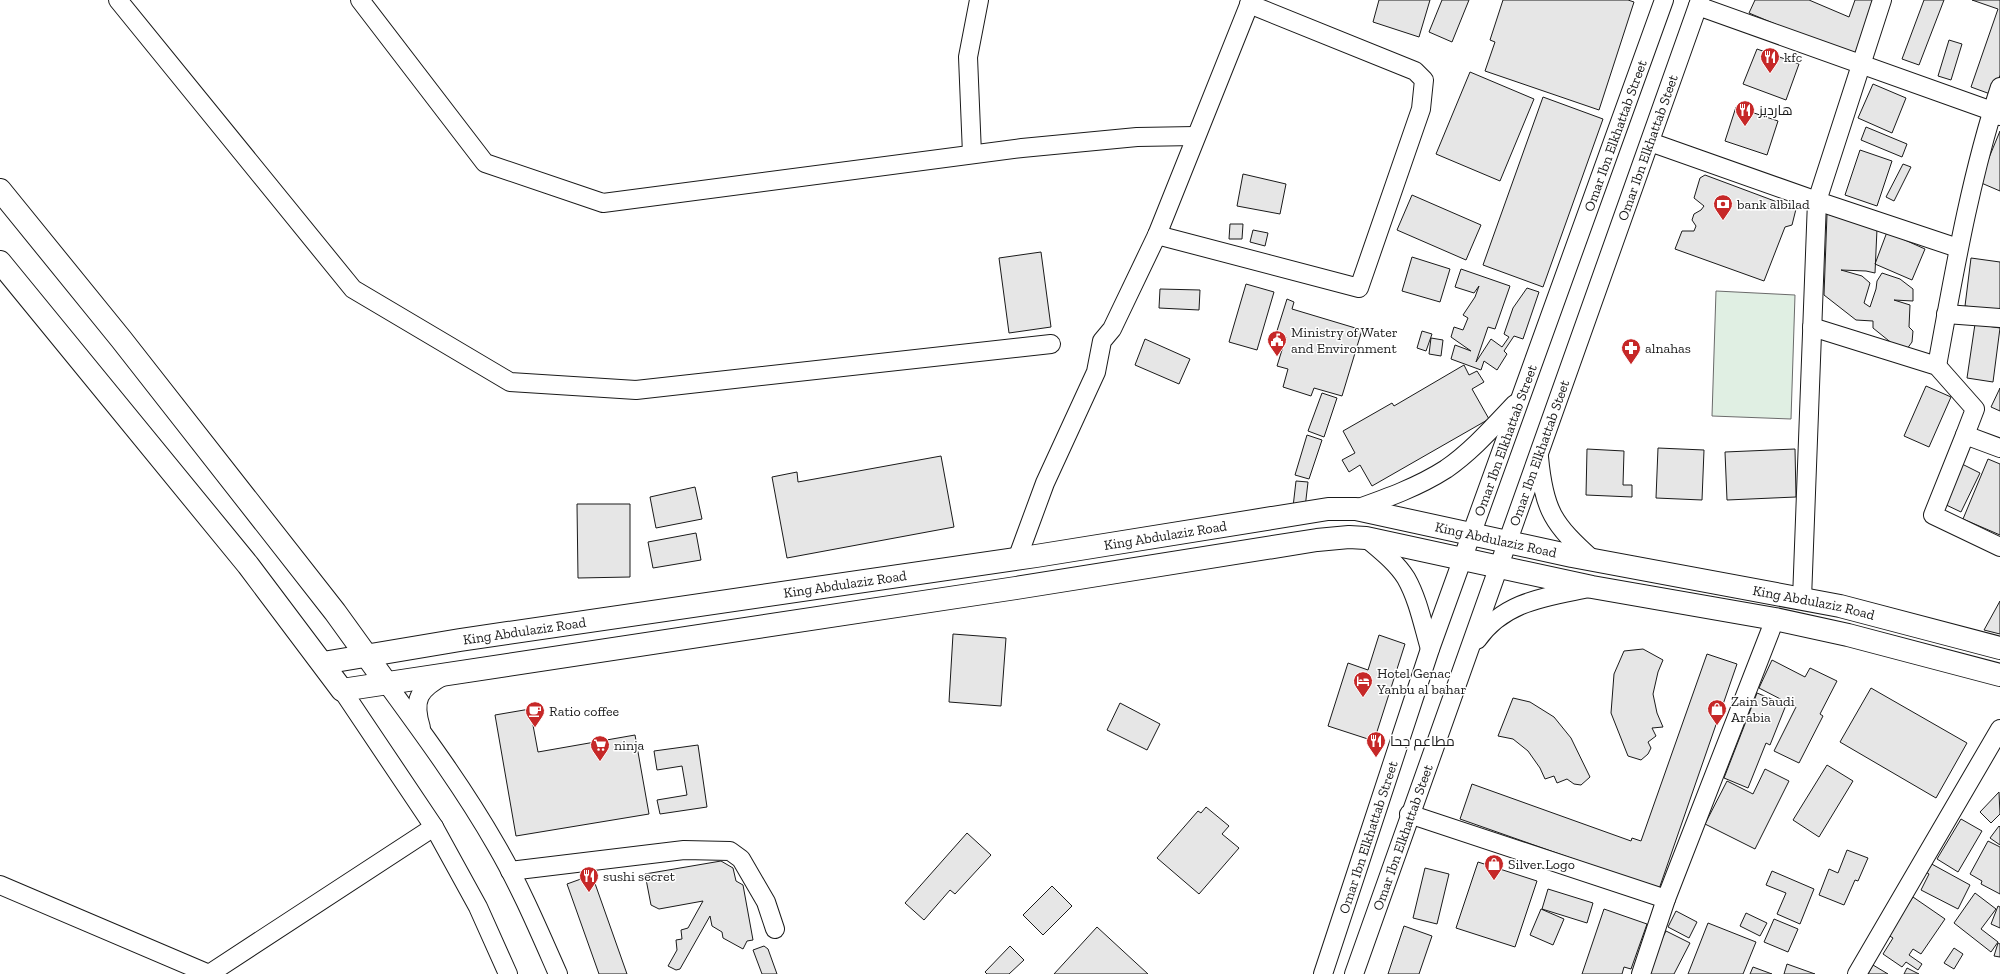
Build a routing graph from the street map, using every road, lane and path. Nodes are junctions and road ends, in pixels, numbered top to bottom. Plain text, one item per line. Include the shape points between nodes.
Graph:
1 (118, 0) edge
2 (360, 0) edge
3 (979, 0) edge
4 (1664, 0) edge
5 (1882, 0) edge
6 (1250, 2) edge
7 (1699, 3) edge
8 (1861, 64) junction
9 (2000, 87) edge
10 (1996, 113) edge
11 (1195, 136) junction
12 (1650, 142) junction
13 (972, 154) junction
14 (0, 190) edge
15 (1817, 201) junction
16 (1157, 235) junction
17 (1958, 248) junction
18 (0, 262) edge
19 (1946, 314) junction
20 (2000, 318) edge
21 (1812, 327) junction
22 (1051, 344) dead end
23 (1937, 366) junction
24 (1520, 399) junction
25 (1965, 435) junction
26 (2000, 448) edge
27 (1539, 452) junction
28 (1356, 509) junction
29 (1471, 534) junction
30 (1366, 538) junction
31 (1507, 542) junction
32 (2000, 547) edge
33 (1017, 559) junction
34 (1462, 559) junction
35 (1593, 560) junction
36 (1498, 567) junction
37 (1592, 587) junction
38 (1802, 599) junction
39 (1775, 619) junction
40 (2000, 648) edge
41 (1430, 649) junction
42 (1467, 654) junction
43 (367, 655) junction
44 (323, 663) junction
45 (445, 675) junction
46 (2000, 675) edge
47 (387, 684) junction
48 (342, 690) junction
49 (2000, 729) edge
50 (423, 734) junction
51 (1410, 814) junction
52 (434, 827) junction
53 (510, 871) junction
54 (0, 885) edge
55 (1666, 899) junction
56 (775, 929) dead end
57 (508, 974) edge
58 (558, 974) edge
59 (1323, 974) edge
60 (1354, 974) edge
61 (1641, 974) edge
62 (1857, 974) edge

1 - 22 street via 353,289 510,382 636,390
2 - 13 street via 485,163 603,203
3 - 13 street via 968,57
4 - 24 street, Omar Ibn Elkhattab Street
5 - 8 street
6 - 11 street
6 - 16 street via 1415,71 1424,80 1420,109 1360,288
7 - 8 street
7 - 12 street, Omar Ibn Elkhattab Steet
8 - 10 street
8 - 15 street
9 - 10 street
10 - 17 street
11 - 13 street via 1137,137
11 - 16 street
12 - 15 street
12 - 27 street, Omar Ibn Elkhattab Steet
14 - 43 main road via 126,345
15 - 17 street
15 - 21 street
16 - 33 street via 1112,329 1102,341 1096,372 1045,483
17 - 19 street
18 - 44 main road via 248,565
19 - 20 street
19 - 23 street
21 - 23 street
21 - 38 street
23 - 25 street via 1975,409
24 - 28 street via 1484,437 1445,469 1409,489
24 - 29 street, Omar Ibn Elkhattab Street
25 - 26 street
25 - 32 street via 1933,515
27 - 31 street, Omar Ibn Elkhattab Steet
27 - 35 street via 1542,484 1551,513 1568,538
28 - 29 main road, King Abdulaziz Road
28 - 33 main road, King Abdulaziz Road via 1328,509
29 - 31 main road, King Abdulaziz Road
29 - 34 street, Omar Ibn Elkhattab Street
30 - 34 main road, King Abdulaziz Road
30 - 41 street via 1390,558 1406,577 1417,603
30 - 45 main road, King Abdulaziz Road via 1317,540
31 - 35 main road, King Abdulaziz Road
31 - 36 street, Omar Ibn Elkhattab Steet
33 - 43 main road, King Abdulaziz Road
34 - 36 main road, King Abdulaziz Road
34 - 41 street, Omar Ibn Elkhattab Street
35 - 38 main road, King Abdulaziz Road
36 - 37 main road, King Abdulaziz Road
36 - 42 street, Omar Ibn Elkhattab Steet
37 - 39 main road, King Abdulaziz Road
37 - 42 street via 1540,598 1499,616 1486,627
38 - 40 main road, King Abdulaziz Road via 1840,606
39 - 46 main road, King Abdulaziz Road via 1848,634
39 - 55 street
41 - 59 street, Omar Ibn Elkhattab Street
42 - 51 street, Omar Ibn Elkhattab Steet
43 - 44 main road, King Abdulaziz Road
43 - 47 main road
44 - 48 main road
45 - 47 main road, King Abdulaziz Road
45 - 50 street via 428,684 418,696 417,714
47 - 48 main road, King Abdulaziz Road
47 - 50 street
48 - 52 street
49 - 62 street
50 - 53 street via 497,845
51 - 55 street
51 - 60 street, Omar Ibn Elkhattab Steet
52 - 54 street via 209,974
52 - 57 street via 478,907
53 - 56 street via 684,850 730,851 741,859 766,902
53 - 58 street
55 - 61 street

